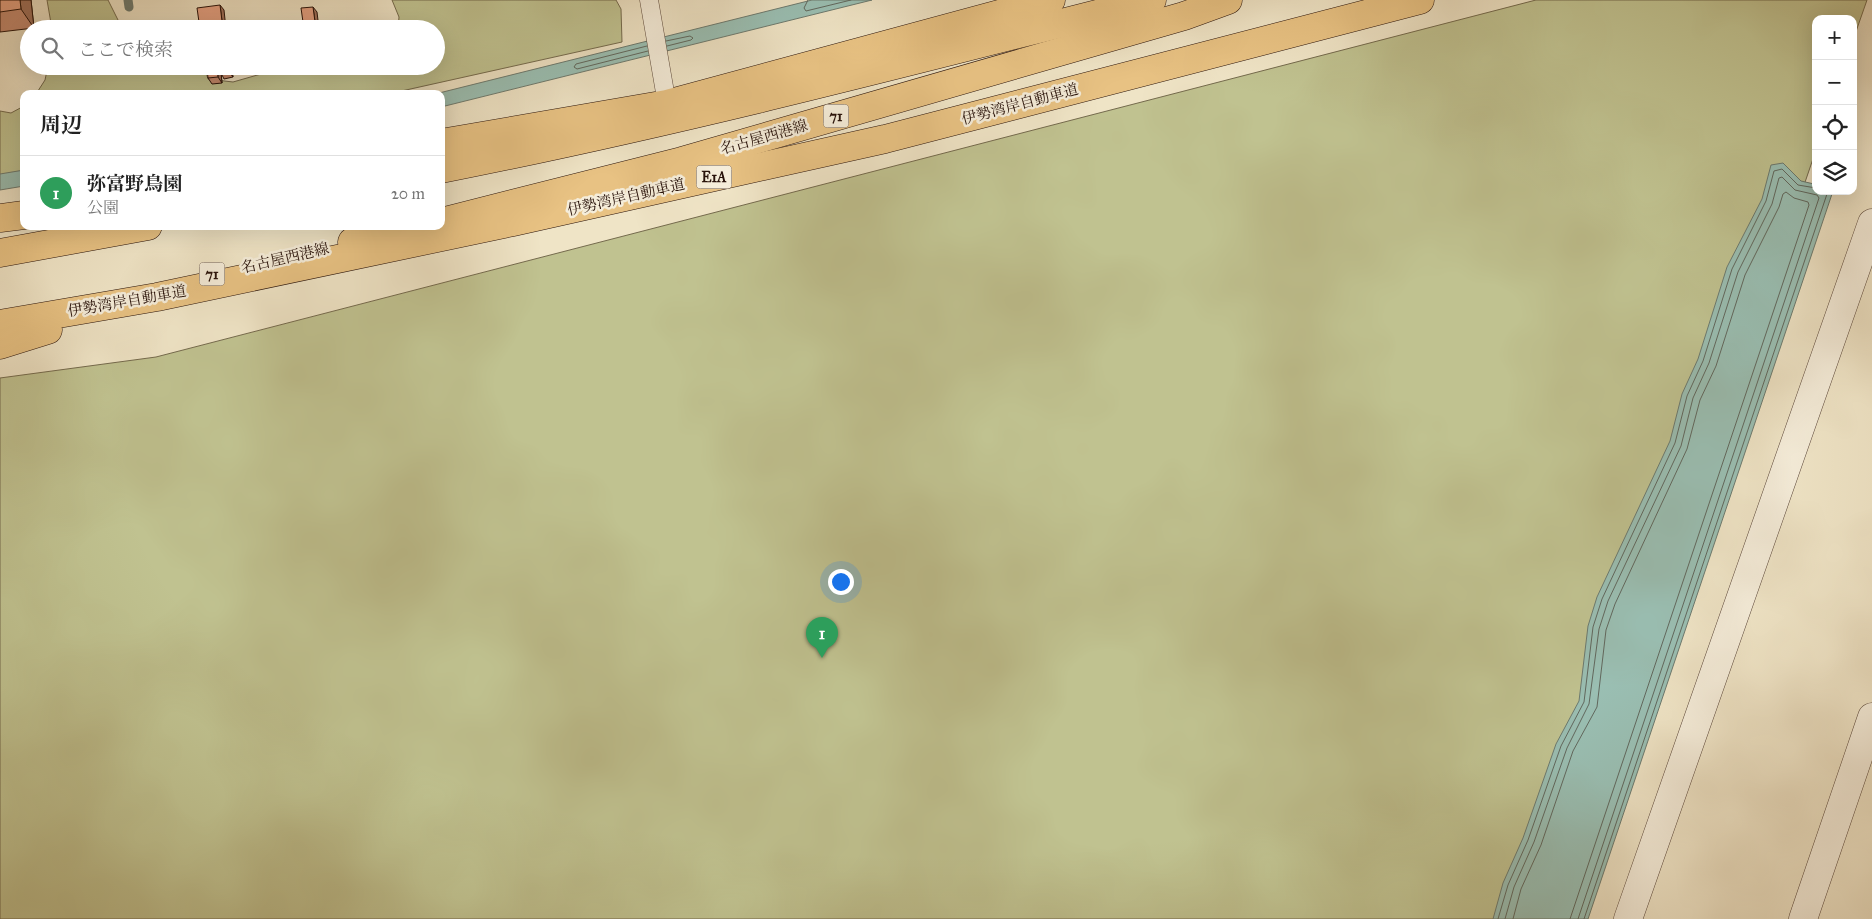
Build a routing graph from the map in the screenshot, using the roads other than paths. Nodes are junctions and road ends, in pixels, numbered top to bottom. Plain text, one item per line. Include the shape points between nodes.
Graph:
1 (649, 0) edge
2 (1051, 0) edge
3 (1152, 0) edge
4 (1228, 0) edge
5 (1420, 0) edge
6 (667, 104) junction
7 (445, 142) edge
8 (565, 144) junction
9 (445, 159) edge
10 (445, 168) edge
11 (20, 216) edge
12 (20, 217) edge
13 (0, 218) edge
14 (445, 221) edge
15 (0, 223) edge
16 (1872, 223) edge
17 (126, 230) edge
18 (407, 230) edge
19 (0, 253) edge
20 (157, 297) junction
21 (0, 323) edge
22 (0, 345) edge
23 (1872, 716) edge
24 (1628, 919) edge
25 (1802, 919) edge

1 - 6 lane
2 - 6 main road
3 - 8 main road
4 - 14 main road, 名古屋西港線 / 71 via 1184,16 682,161
5 - 20 main road, 伊勢湾岸自動車道 / E1A via 885,139
6 - 7 main road
8 - 9 main road
8 - 10 main road
11 - 13 main road
12 - 15 main road
16 - 24 street
17 - 19 main road
18 - 21 main road, 名古屋西港線 / 71
20 - 21 main road, 伊勢湾岸自動車道 / E1A
20 - 22 main road
23 - 25 street

